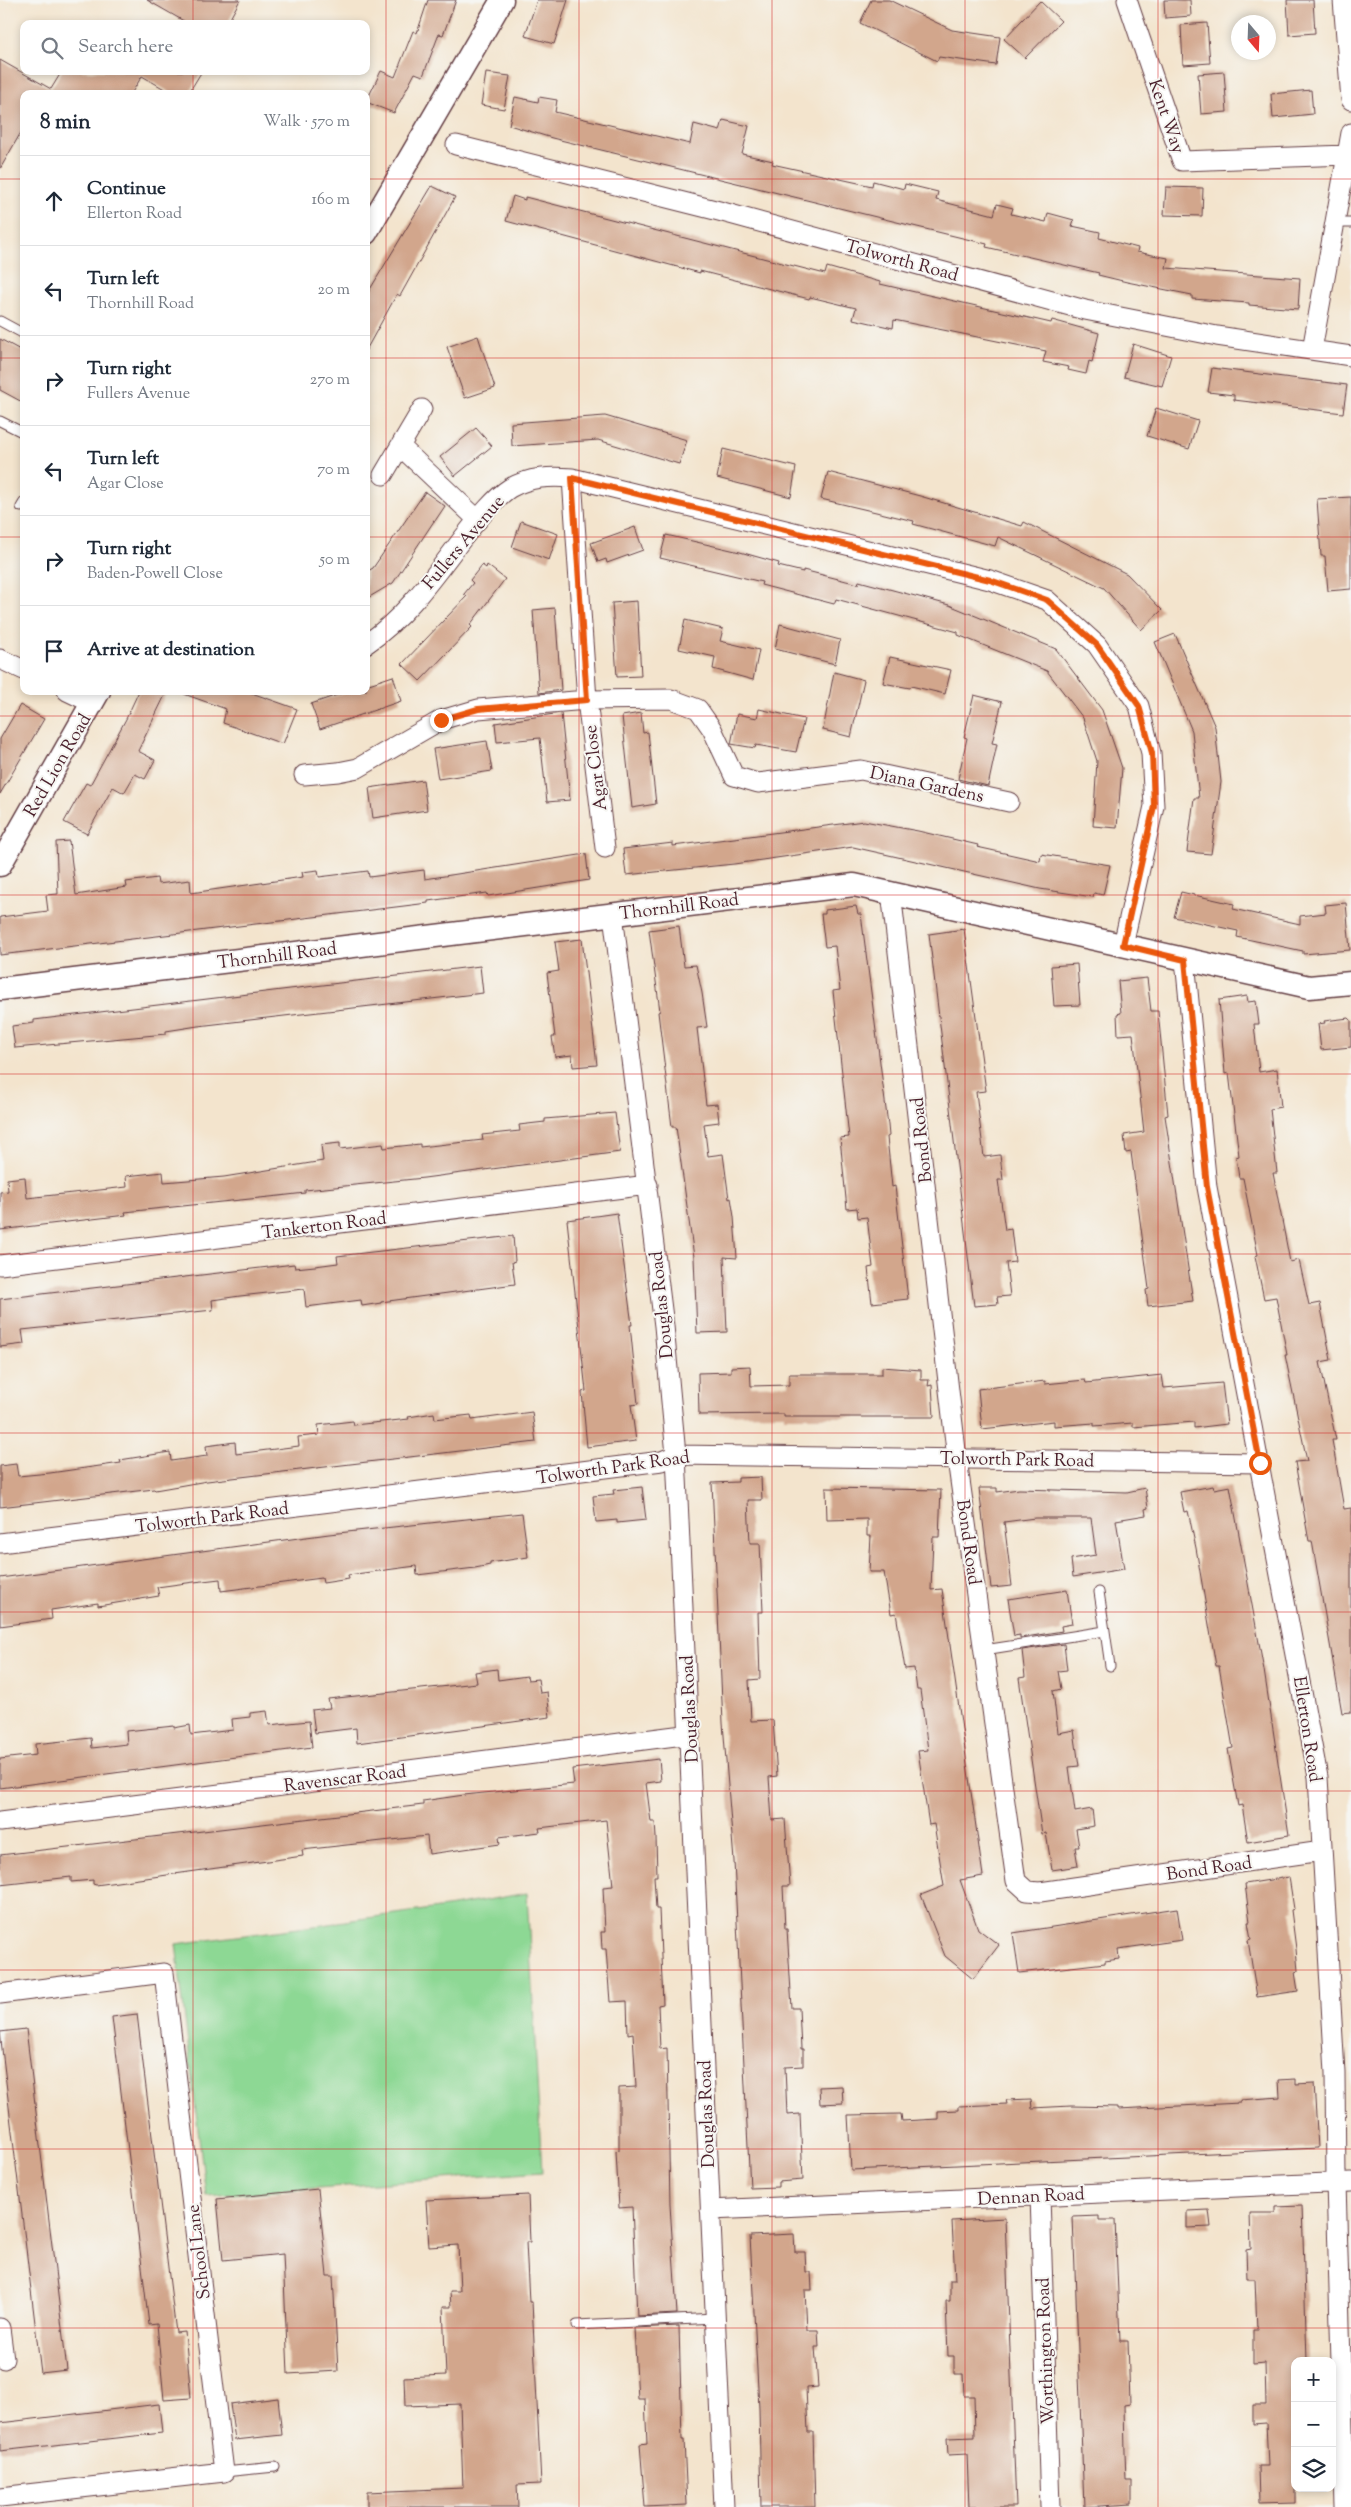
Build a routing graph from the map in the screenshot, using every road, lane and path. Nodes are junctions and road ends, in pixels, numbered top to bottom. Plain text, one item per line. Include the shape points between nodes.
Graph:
1 (502, 0) edge
2 (1127, 0) edge
3 (1343, 0) edge
4 (1351, 100) edge
5 (1351, 133) edge
6 (456, 145) dead end
7 (1347, 154) junction
8 (1344, 223) edge
9 (370, 226) edge
10 (0, 321) edge
11 (20, 332) edge
12 (1312, 350) junction
13 (1351, 356) edge
14 (422, 408) dead end
15 (0, 420) edge
16 (20, 431) edge
17 (400, 446) junction
18 (383, 475) dead end
19 (572, 478) junction
20 (478, 520) junction
21 (370, 642) edge
22 (0, 658) edge
23 (20, 668) edge
24 (96, 697) edge
25 (587, 700) junction
26 (304, 775) dead end
27 (1009, 802) dead end
28 (605, 848) dead end
29 (0, 865) edge
30 (890, 892) junction
31 (613, 914) junction
32 (1123, 945) junction
33 (1185, 960) junction
34 (1351, 983) edge
35 (0, 989) edge
36 (648, 1185) junction
37 (0, 1265) edge
38 (676, 1455) junction
39 (957, 1458) junction
40 (1260, 1463) junction
41 (0, 1543) edge
42 (1099, 1592) dead end
43 (1104, 1631) junction
44 (984, 1650) junction
45 (1110, 1666) dead end
46 (691, 1734) junction
47 (0, 1822) edge
48 (1322, 1852) junction
49 (0, 1994) edge
50 (1343, 2182) edge
51 (1040, 2196) junction
52 (710, 2210) junction
53 (715, 2318) junction
54 (577, 2325) dead end
55 (0, 2328) edge
56 (4, 2359) dead end
57 (275, 2467) dead end
58 (224, 2472) junction
59 (0, 2497) edge
60 (724, 2507) edge
61 (1050, 2507) edge
62 (1346, 2507) edge

1 - 9 street
2 - 7 street, Kent Way via 1182,161
3 - 4 street
5 - 7 street
6 - 12 street, Tolworth Road via 718,211 1085,310 1217,336
7 - 8 street
8 - 12 street
10 - 11 lane
12 - 13 street, Tolworth Road
14 - 17 street
15 - 16 lane
17 - 18 street
17 - 20 street
19 - 20 street, Fullers Avenue via 534,478 509,489
19 - 25 street, Agar Close
19 - 32 street, Fullers Avenue via 990,580 1047,600 1097,645 1139,706 1152,753 1154,806
20 - 21 street, Fullers Avenue via 409,607
22 - 23 street
24 - 29 street, Red Lion Road
25 - 26 street, Diana Gardens via 478,709 441,720 358,768
25 - 27 street, Diana Gardens via 671,699 698,709 712,729 734,776 758,783 861,770
25 - 28 street, Agar Close
30 - 31 street, Thornhill Road via 854,885
30 - 32 street, Thornhill Road
30 - 39 street, Bond Road
31 - 35 street, Thornhill Road
31 - 36 street, Douglas Road
32 - 33 street, Thornhill Road
33 - 34 street, Thornhill Road via 1309,987
33 - 40 street, Ellerton Road via 1207,1187
36 - 37 street, Tankerton Road
36 - 38 street, Douglas Road
38 - 39 street, Tolworth Park Road
38 - 41 street, Tolworth Park Road via 662,1461
38 - 46 street, Douglas Road
39 - 40 street, Tolworth Park Road
39 - 44 street, Bond Road
40 - 48 street, Ellerton Road via 1318,1777
42 - 43 lane
43 - 44 lane
43 - 45 lane
44 - 48 street, Bond Road via 1016,1881 1027,1890 1040,1892
46 - 47 street, Ravenscar Road
46 - 52 street, Douglas Road
48 - 50 street, Ellerton Road
49 - 58 street, School Lane via 164,1973
50 - 51 street, Dennan Road
50 - 62 street, Ellerton Road
51 - 52 street, Dennan Road
51 - 61 street, Worthington Road
52 - 53 street, Douglas Road
53 - 54 lane
53 - 60 street, Douglas Road
55 - 56 street
57 - 58 lane
58 - 59 street

